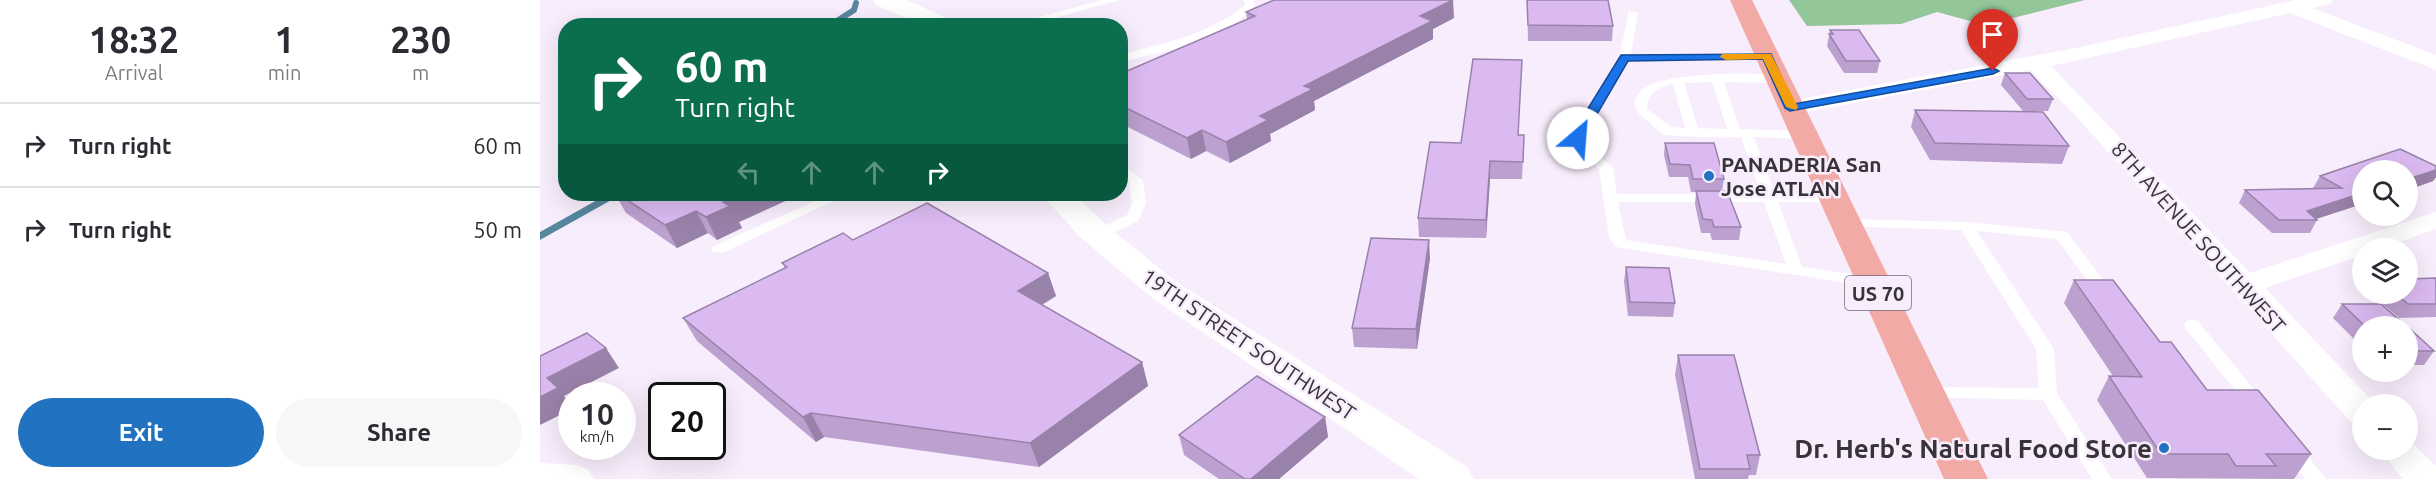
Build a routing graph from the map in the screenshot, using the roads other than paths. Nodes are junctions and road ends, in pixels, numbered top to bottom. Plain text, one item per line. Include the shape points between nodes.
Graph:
1 (884, 0) edge
2 (1114, 0) edge
3 (1249, 0) edge
4 (1742, 0) edge
5 (2323, 0) edge
6 (2291, 7) junction
7 (1633, 13) dead end
8 (930, 18) edge
9 (1043, 18) edge
10 (1767, 56) junction
11 (1128, 57) edge
12 (1624, 57) junction
13 (2035, 63) junction
14 (2436, 63) edge
15 (1717, 80) junction
16 (1678, 81) junction
17 (1790, 107) junction
18 (1693, 133) junction
19 (1741, 134) junction
20 (1128, 174) edge
21 (1610, 198) junction
22 (1769, 198) junction
23 (826, 201) edge
24 (1064, 201) edge
25 (1839, 211) junction
26 (2436, 220) edge
27 (1966, 226) junction
28 (1097, 235) junction
29 (720, 249) dead end
30 (1796, 271) junction
31 (1873, 282) junction
32 (2098, 285) edge
33 (2244, 285) junction
34 (2192, 325) dead end
35 (1926, 393) junction
36 (2048, 394) junction
37 (2352, 401) edge
38 (2265, 416) edge
39 (2279, 434) edge
40 (2408, 460) edge
41 (540, 477) edge
42 (575, 479) edge
43 (1452, 479) edge
44 (1966, 479) edge
45 (2102, 479) edge
46 (2316, 479) edge
47 (2426, 479) edge

1 - 8 street
2 - 9 lane
3 - 11 lane via 1250,6 1239,17 1213,31
4 - 10 main road, US 70
5 - 6 street
6 - 13 street
6 - 14 street
7 - 12 lane
10 - 12 lane
10 - 17 main road, US 70
12 - 21 lane via 1578,138 1578,144 1606,168
13 - 17 street
13 - 33 street, 8TH AVENUE SOUTHWEST
15 - 16 lane
15 - 17 lane
15 - 19 lane
16 - 18 lane
16 - 18 lane via 1662,82 1649,89 1641,101 1641,110 1665,130
17 - 19 lane
17 - 25 main road, US 70
18 - 19 lane
19 - 22 lane
20 - 28 lane via 1136,180 1139,202 1133,218
21 - 22 lane
21 - 30 lane via 1616,237 1628,246
22 - 25 lane
22 - 30 lane
23 - 29 lane
24 - 28 street, 19TH STREET SOUTHWEST
25 - 27 lane
25 - 31 main road, US 70
26 - 33 street
27 - 32 lane via 2062,235
27 - 36 lane via 2045,349
28 - 43 street, 19TH STREET SOUTHWEST via 1163,289
30 - 31 lane
31 - 35 main road, US 70
33 - 37 street, 8TH AVENUE SOUTHWEST
34 - 38 lane
35 - 36 lane
35 - 44 main road, US 70
36 - 45 lane
39 - 46 lane
40 - 47 street
41 - 42 street

